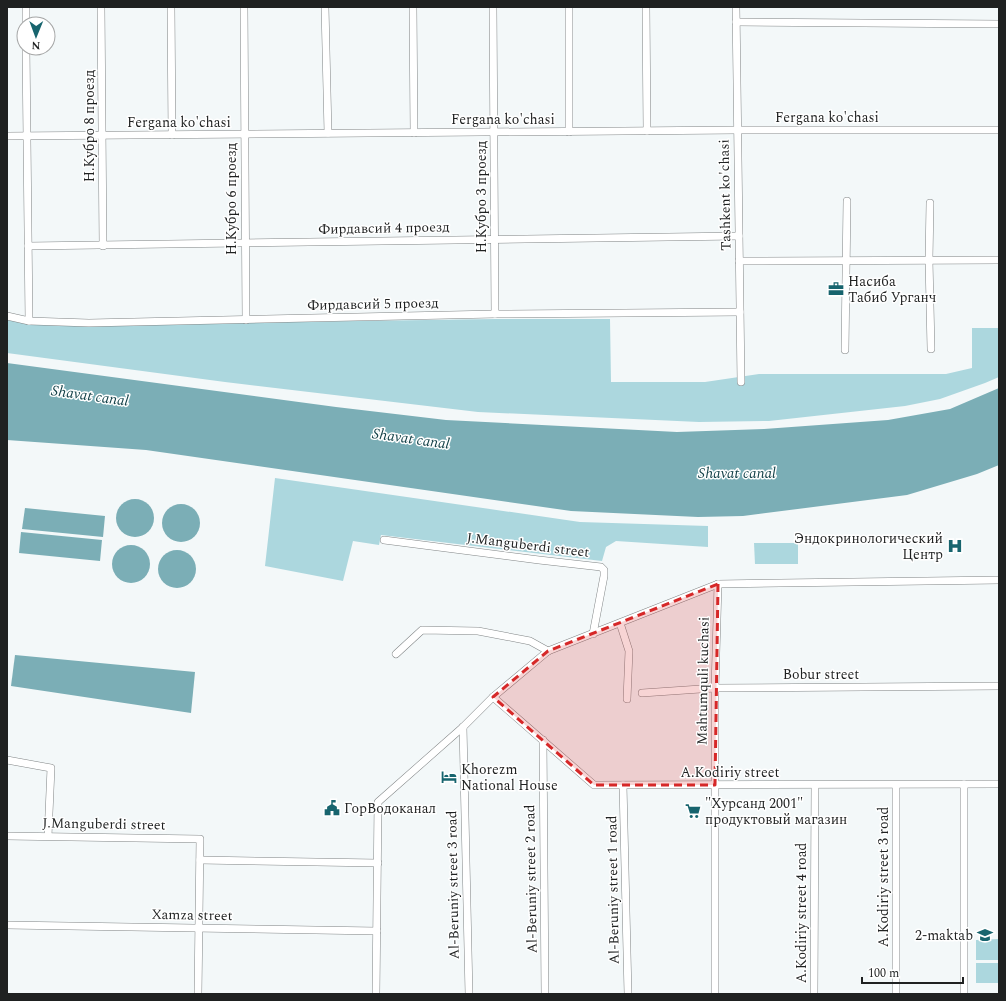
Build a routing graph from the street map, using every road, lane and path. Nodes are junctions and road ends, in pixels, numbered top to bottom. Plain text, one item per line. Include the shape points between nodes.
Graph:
1 (101, 7) edge
2 (171, 7) edge
3 (244, 7) edge
4 (325, 7) edge
5 (413, 7) edge
6 (493, 7) edge
7 (568, 7) edge
8 (646, 7) edge
9 (736, 7) edge
10 (736, 22) junction
11 (999, 24) edge
12 (26, 56) edge
13 (737, 130) junction
14 (999, 130) edge
15 (647, 131) junction
16 (494, 132) junction
17 (569, 132) junction
18 (328, 133) junction
19 (414, 133) junction
20 (244, 134) junction
21 (102, 135) junction
22 (172, 135) junction
23 (7, 136) edge
24 (27, 136) junction
25 (847, 201) dead end
26 (930, 203) dead end
27 (739, 236) junction
28 (494, 240) junction
29 (245, 243) junction
30 (28, 246) junction
31 (103, 246) junction
32 (846, 260) junction
33 (929, 260) junction
34 (999, 260) edge
35 (739, 261) junction
36 (740, 312) junction
37 (495, 314) junction
38 (7, 316) edge
39 (29, 320) junction
40 (246, 320) junction
41 (931, 349) dead end
42 (845, 350) dead end
43 (741, 382) dead end
44 (384, 540) dead end
45 (999, 580) edge
46 (718, 584) junction
47 (620, 623) junction
48 (593, 634) junction
49 (548, 651) junction
50 (396, 654) dead end
51 (999, 686) edge
52 (715, 688) junction
53 (642, 693) dead end
54 (493, 697) junction
55 (626, 699) dead end
56 (463, 727) junction
57 (543, 740) junction
58 (7, 760) edge
59 (896, 784) junction
60 (964, 784) junction
61 (999, 784) edge
62 (623, 785) junction
63 (715, 785) junction
64 (815, 785) junction
65 (7, 836) edge
66 (48, 836) junction
67 (200, 860) junction
68 (378, 863) junction
69 (7, 925) edge
70 (199, 929) junction
71 (377, 931) junction
72 (198, 994) edge
73 (376, 994) edge
74 (469, 994) edge
75 (545, 994) edge
76 (628, 994) edge
77 (715, 994) edge
78 (814, 994) edge
79 (896, 994) edge
80 (964, 994) edge

1 - 21 street, Н.Кубро 8 проезд
2 - 22 street
3 - 20 street, Н.Кубро 6 проезд
4 - 18 street
5 - 19 street
6 - 16 street, Н.Кубро 3 проезд
7 - 17 street
8 - 15 street
9 - 10 street, Tashkent ko'chasi
10 - 11 street
10 - 13 street, Tashkent ko'chasi
12 - 24 street
13 - 14 street, Fergana ko'chasi
13 - 15 street, Fergana ko'chasi
13 - 27 street, Tashkent ko'chasi
15 - 17 street, Fergana ko'chasi
16 - 17 street, Fergana ko'chasi
16 - 19 street, Fergana ko'chasi
16 - 28 street, Н.Кубро 3 проезд
18 - 19 street, Fergana ko'chasi
18 - 20 street, Fergana ko'chasi
20 - 22 street, Fergana ko'chasi
20 - 29 street, Н.Кубро 6 проезд
21 - 22 street, Fergana ko'chasi
21 - 24 street, Fergana ko'chasi
21 - 31 street, Н.Кубро 8 проезд
23 - 24 street, Fergana ko'chasi
24 - 30 street
25 - 32 street
26 - 33 street
27 - 28 street, Фирдавсий 4 проезд
27 - 35 street, Tashkent ko'chasi
28 - 29 street, Фирдавсий 4 проезд
28 - 37 street, Н.Кубро 3 проезд
29 - 31 street, Фирдавсий 4 проезд
29 - 40 street, Н.Кубро 6 проезд
30 - 31 street, Фирдавсий 4 проезд
30 - 39 street
32 - 33 street
32 - 35 street
32 - 42 street
33 - 34 street
33 - 41 street
35 - 36 street, Tashkent ko'chasi
36 - 37 street, Фирдавсий 5 проезд
36 - 43 street, Tashkent ko'chasi
37 - 40 street, Фирдавсий 5 проезд
38 - 39 street, Фирдавсий 5 проезд
39 - 40 street, Фирдавсий 5 проезд via 89,323
44 - 48 street, J.Manguberdi street via 601,567 604,576
45 - 46 street
46 - 47 street
46 - 52 street, Mahtumquli kuchasi
47 - 48 street
47 - 55 street via 629,651
48 - 49 street
49 - 50 street via 530,641 478,631 422,630
49 - 54 street
51 - 52 street, Bobur street
52 - 53 street, Bobur street
52 - 63 street, Mahtumquli kuchasi
54 - 56 street
54 - 57 street, A.Kodiriy street
56 - 68 street via 378,802
56 - 74 street, Al-Beruniy street 3 road
57 - 62 street, A.Kodiriy street via 594,785
57 - 75 street, Al-Beruniy street 2 road
58 - 66 street via 51,768
59 - 60 street, A.Kodiriy street
59 - 64 street, A.Kodiriy street
59 - 79 street, A.Kodiriy street 3 road
60 - 61 street, A.Kodiriy street
60 - 80 street
62 - 63 street, A.Kodiriy street
62 - 76 street, Al-Beruniy street 1 road
63 - 64 street, A.Kodiriy street
63 - 77 street, Mahtumquli kuchasi
64 - 78 street, A.Kodiriy street 4 road
65 - 66 street, J.Manguberdi street
66 - 67 street, J.Manguberdi street via 200,838
67 - 68 street
67 - 70 street
68 - 71 street
69 - 70 street, Xamza street
70 - 71 street, Xamza street
70 - 72 street
71 - 73 street

